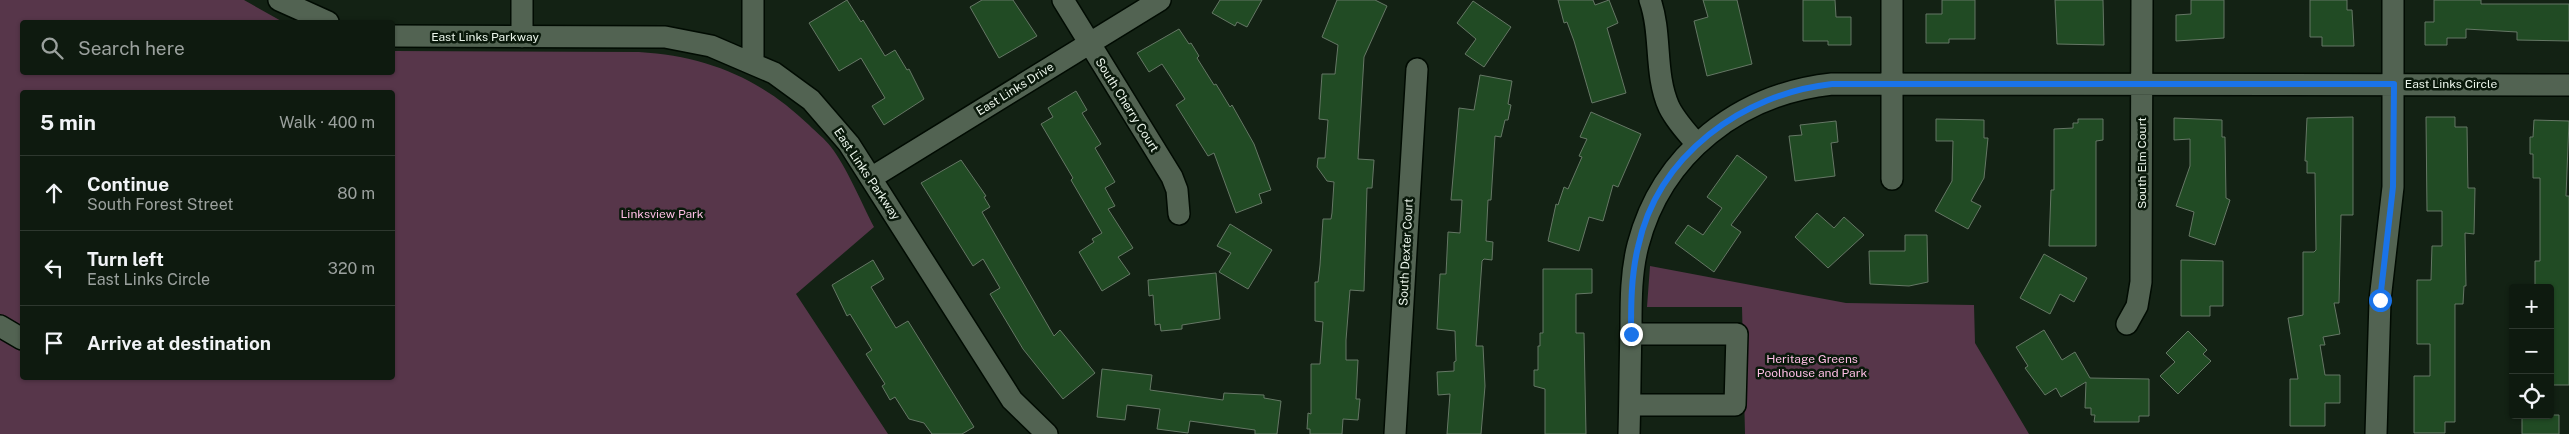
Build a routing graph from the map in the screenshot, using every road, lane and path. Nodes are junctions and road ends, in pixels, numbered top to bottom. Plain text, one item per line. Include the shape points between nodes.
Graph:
1 (279, 0) edge
2 (522, 0) edge
3 (753, 0) edge
4 (1063, 0) edge
5 (1160, 0) edge
6 (1650, 0) edge
7 (1892, 0) edge
8 (2142, 0) edge
9 (2393, 0) edge
10 (324, 20) edge
11 (395, 36) edge
12 (522, 37) junction
13 (1089, 43) junction
14 (753, 62) junction
15 (1417, 70) dead end
16 (1893, 84) junction
17 (2142, 84) junction
18 (2394, 84) junction
19 (2569, 85) edge
20 (1697, 144) junction
21 (871, 178) junction
22 (1892, 179) dead end
23 (1180, 214) dead end
24 (2127, 324) dead end
25 (0, 326) edge
26 (1631, 334) junction
27 (20, 337) edge
28 (1630, 405) junction
29 (1047, 434) edge
30 (1395, 434) edge
31 (1629, 434) edge
32 (2376, 434) edge

1 - 10 street
2 - 12 street
3 - 14 street
4 - 13 street, South Cherry Court
5 - 13 street, East Links Drive
6 - 20 street via 1657,26 1664,94 1676,119
7 - 16 street
8 - 17 street, South Elm Court
9 - 18 street
11 - 12 street, East Links Parkway
12 - 14 street, East Links Parkway via 665,37 711,46
13 - 21 street, East Links Drive
13 - 23 street, South Cherry Court via 1172,177
14 - 21 street, East Links Parkway via 811,100 849,144
15 - 30 street, South Dexter Court
16 - 17 street, East Links Circle
16 - 20 street, East Links Circle via 1803,87 1778,95 1729,119
16 - 22 street
17 - 18 street, East Links Circle
17 - 24 street, South Elm Court via 2141,282 2137,306
18 - 19 street, East Links Circle
18 - 32 street via 2393,187 2380,300
20 - 26 street, East Links Circle via 1668,179 1647,219 1638,245 1632,283
21 - 29 street, East Links Parkway via 1012,400
25 - 27 street
26 - 28 street, East Links Circle
26 - 28 street via 1737,334 1735,405
28 - 31 street, East Links Circle

